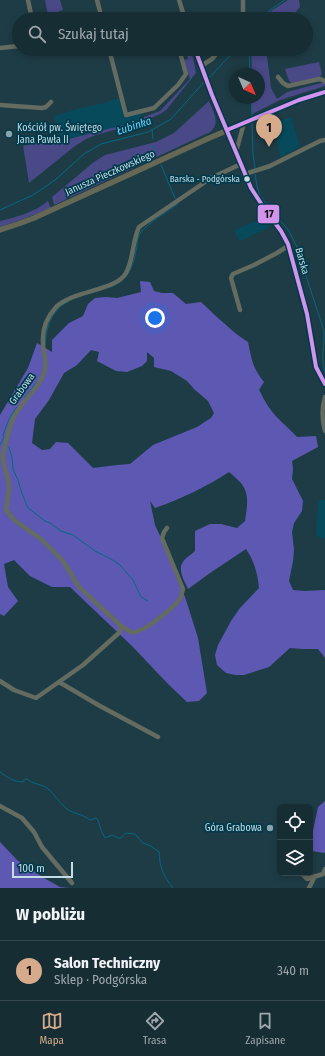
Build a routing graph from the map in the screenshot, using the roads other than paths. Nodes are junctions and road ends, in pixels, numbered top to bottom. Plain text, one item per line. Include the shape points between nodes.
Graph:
1 (28, 0) edge
2 (97, 0) edge
3 (179, 0) edge
4 (243, 0) edge
5 (31, 12) edge
6 (100, 12) edge
7 (183, 12) edge
8 (243, 12) edge
9 (12, 47) edge
10 (0, 48) edge
11 (110, 56) edge
12 (181, 56) edge
13 (197, 56) edge
14 (214, 56) edge
15 (201, 67) junction
16 (278, 77) dead end
17 (325, 82) edge
18 (325, 92) edge
19 (51, 102) dead end
20 (0, 105) edge
21 (246, 122) junction
22 (227, 130) junction
23 (325, 140) edge
24 (236, 152) junction
25 (241, 164) junction
26 (245, 174) junction
27 (0, 230) edge
28 (288, 246) junction
29 (240, 310) dead end
30 (325, 384) edge
31 (325, 396) edge
32 (325, 431) edge
33 (167, 528) dead end
34 (120, 625) junction
35 (0, 681) edge
36 (59, 682) junction
37 (158, 737) dead end
38 (0, 806) edge
39 (325, 869) edge
40 (304, 876) edge
41 (315, 876) junction
42 (72, 883) dead end
43 (309, 888) edge

1 - 5 street
2 - 6 street
3 - 7 street
4 - 8 street
9 - 10 street
11 - 12 street via 126,116 154,108 178,85 186,74
13 - 15 street, Barska
14 - 15 street
15 - 22 street, Barska
16 - 17 street via 288,86 319,79
18 - 21 main road, Janusza Pieczkowskiego
19 - 20 street via 42,108
21 - 22 main road, Janusza Pieczkowskiego
21 - 24 street
22 - 24 street, Barska
22 - 27 main road, Janusza Pieczkowskiego via 34,218
23 - 26 street via 270,166
24 - 25 street, Barska
25 - 26 street, Barska
25 - 34 street, Grabowa via 211,178 139,227 130,264 120,280 112,285 69,298 57,306 49,316 44,331 45,371 12,420 7,439 3,457 9,486 6,510 14,520 41,539 63,561 78,587
26 - 28 street, Barska via 256,197 281,231
28 - 29 street via 233,274 231,278
28 - 30 street, Barska via 307,314 316,367
31 - 32 street
33 - 34 street via 162,538 183,589 180,598 168,611 142,629 130,632
34 - 36 street via 120,632 83,665
35 - 36 street via 14,690 36,698
36 - 37 street
38 - 42 street via 22,818 34,832 42,848
39 - 41 street via 323,874
40 - 41 street via 307,879
41 - 43 street

